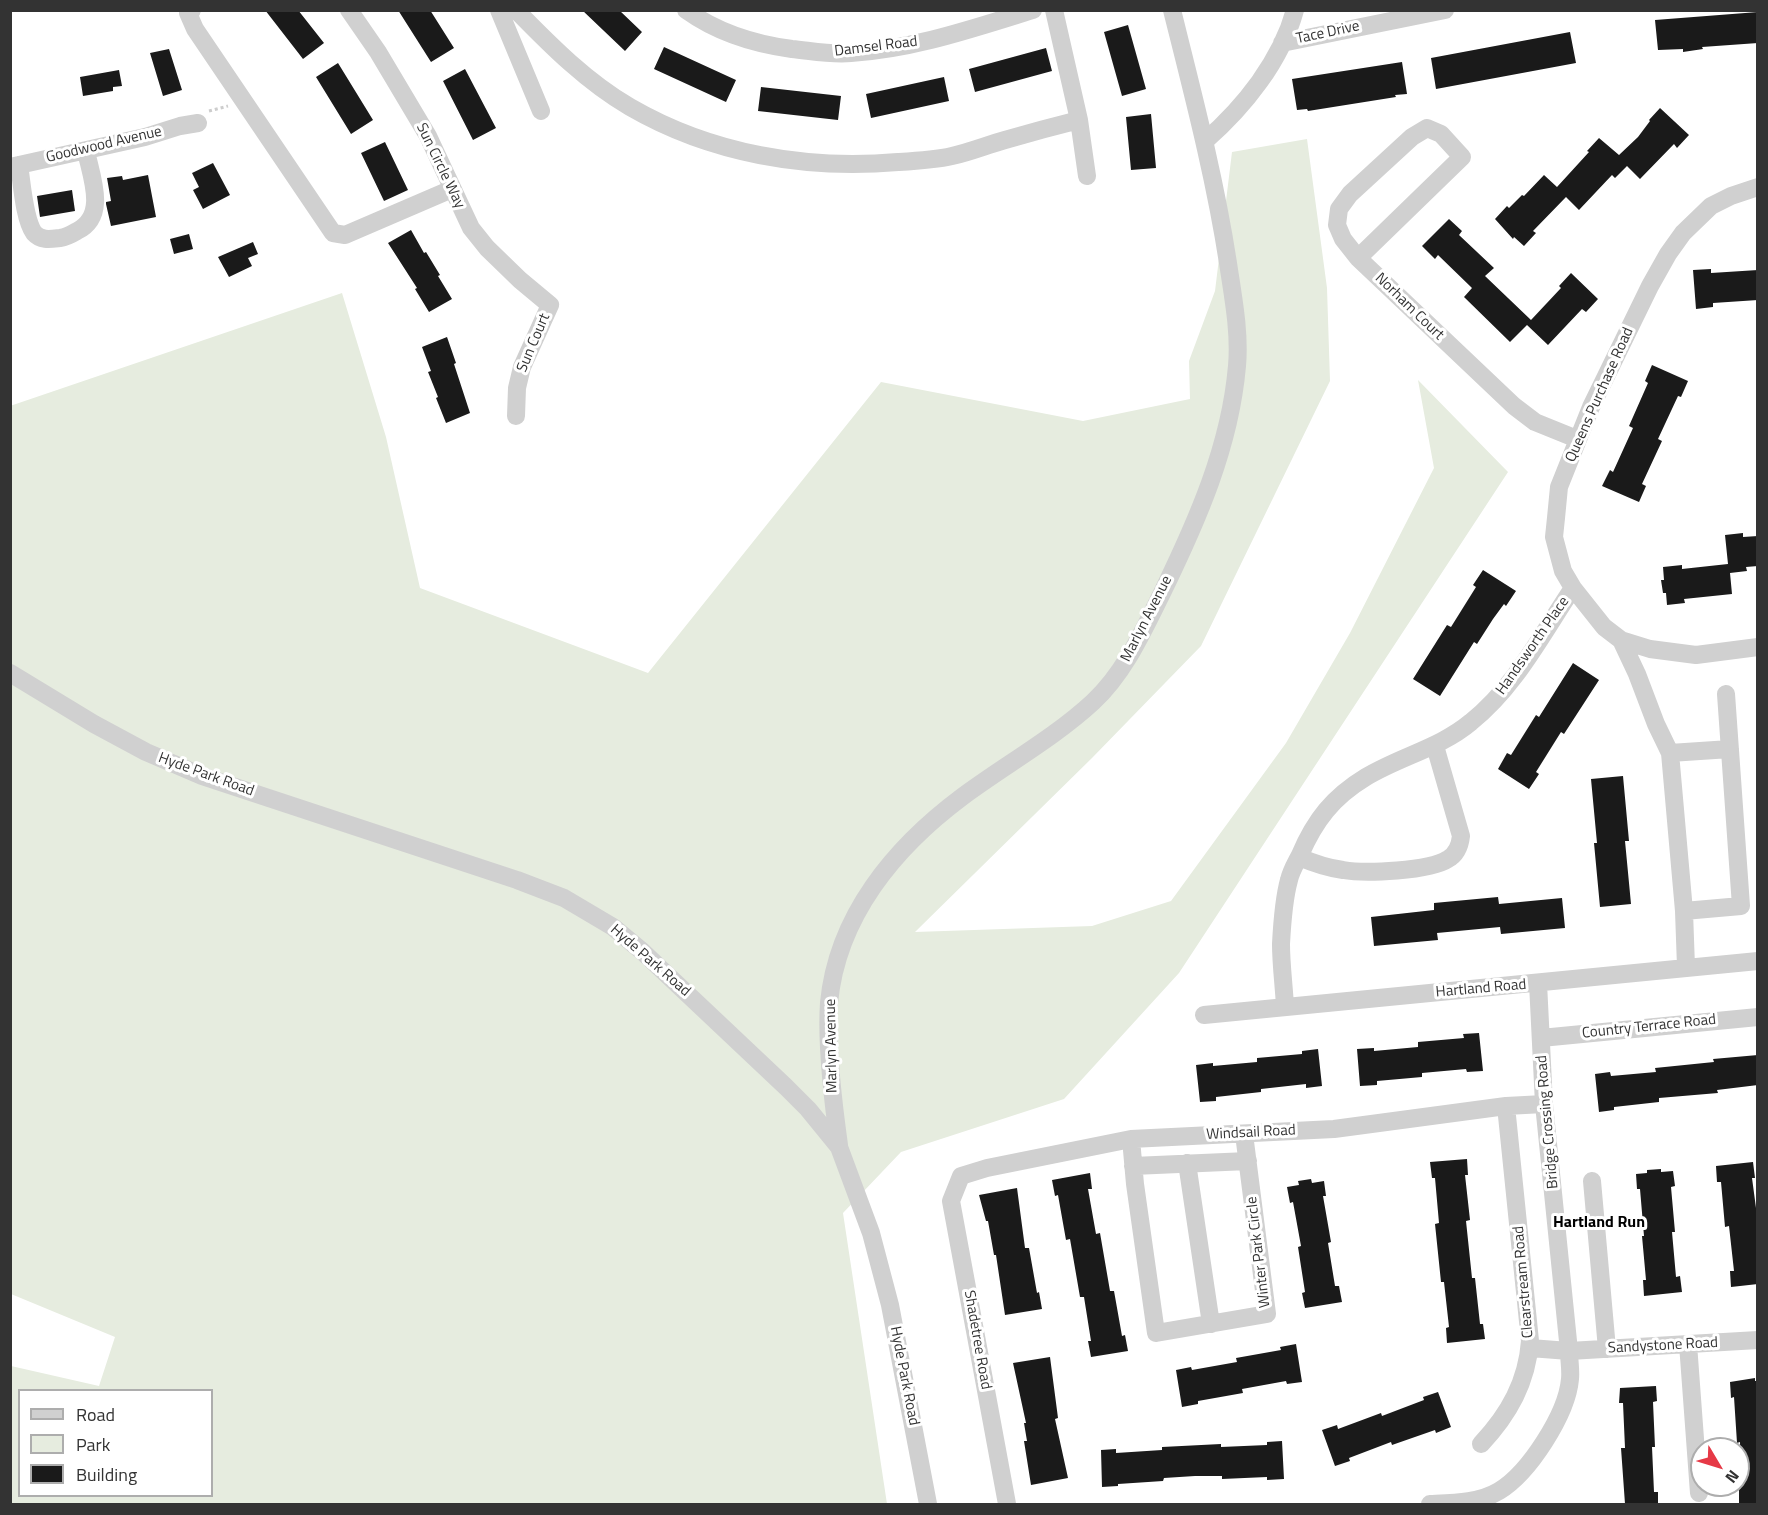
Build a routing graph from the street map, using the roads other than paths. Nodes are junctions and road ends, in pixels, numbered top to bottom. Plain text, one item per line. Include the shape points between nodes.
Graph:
1 (499, 10) edge
2 (516, 10) edge
3 (686, 10) edge
4 (1034, 10) edge
5 (1054, 10) edge
6 (1172, 10) edge
7 (1295, 10) edge
8 (1445, 10) edge
9 (190, 12) edge
10 (356, 13) edge
11 (1282, 43) junction
12 (542, 111) dead end
13 (1079, 120) junction
14 (198, 123) road end
15 (1205, 141) junction
16 (86, 151) junction
17 (15, 166) edge
18 (1087, 176) dead end
19 (1758, 187) edge
20 (452, 189) junction
21 (1358, 258) junction
22 (550, 305) joint
23 (516, 416) dead end
24 (1577, 440) junction
25 (1573, 588) junction
26 (1621, 640) junction
27 (1758, 647) edge
28 (10, 673) edge
29 (1726, 694) dead end
30 (1435, 746) junction
31 (1730, 749) junction
32 (1670, 753) junction
33 (1299, 857) junction
34 (1684, 911) junction
35 (1758, 961) edge
36 (1686, 967) junction
37 (1538, 983) junction
38 (1285, 1007) junction
39 (1204, 1015) dead end
40 (1758, 1017) edge
41 (1541, 1038) junction
42 (1544, 1104) junction
43 (1506, 1107) junction
44 (1244, 1134) junction
45 (1131, 1139) junction
46 (839, 1146) junction
47 (1248, 1161) junction
48 (1187, 1163) junction
49 (1133, 1166) junction
50 (961, 1176) joint
51 (1592, 1181) dead end
52 (1211, 1324) junction
53 (1758, 1340) edge
54 (1688, 1344) junction
55 (1530, 1348) junction
56 (1607, 1349) junction
57 (1569, 1351) junction
58 (1695, 1437) edge
59 (1481, 1444) dead end
60 (928, 1504) edge
61 (1007, 1504) edge
62 (1430, 1504) edge

1 - 12 street
2 - 13 street via 566,60 630,107 675,130 739,151 847,165 919,160 952,156
3 - 4 street, Damsel Road via 724,33 750,41 850,54 919,43
5 - 13 street
6 - 15 street, Marlyn Avenue
7 - 11 street
8 - 11 street, Tace Drive
9 - 20 street via 195,29 333,233 345,235
10 - 20 street, Sun Circle Way via 428,136
11 - 15 street via 1244,102
13 - 18 street
14 - 16 street, Goodwood Avenue
15 - 46 street, Marlyn Avenue via 1235,313 1237,363 1230,417 1213,477 1141,636 1109,686 1070,721 929,823 892,861 864,898 844,941 829,1002
16 - 17 street, Goodwood Avenue
16 - 17 street via 96,199 94,214 82,229 66,237 46,240 35,233
19 - 24 street, Queens Purchase Road via 1711,206 1678,240 1650,286
20 - 22 street, Sun Circle Way via 471,228 487,249
21 - 21 street, Norham Court via 1461,157 1441,134 1427,128 1412,137 1339,209 1337,225
21 - 24 street, Norham Court via 1514,406 1535,422
22 - 23 street, Sun Court via 522,367
24 - 25 street, Queens Purchase Road via 1559,487 1554,537 1563,571
25 - 26 street, Queens Purchase Road via 1604,627
25 - 30 street, Handsworth Place via 1495,700 1471,723
26 - 27 street via 1650,649 1696,655
26 - 32 street, Queens Purchase Road
28 - 46 street, Hyde Park Road via 146,752 213,780 564,898 613,927 643,952 808,1109
29 - 31 street
30 - 33 street, Handsworth Place via 1392,763 1341,794 1320,815
30 - 33 street via 1461,836 1452,856 1437,865 1366,872 1324,867
31 - 32 street
31 - 34 street via 1741,906
32 - 34 street, Queens Purchase Road
33 - 38 street, Handsworth Place via 1289,879 1281,944
34 - 36 street, Queens Purchase Road
35 - 36 street, Hartland Road
36 - 37 street, Hartland Road
37 - 38 street, Hartland Road
37 - 41 street, Bridge Crossing Road
38 - 39 street, Hartland Road
40 - 41 street, Country Terrace Road
41 - 42 street, Bridge Crossing Road
42 - 43 street, Windsail Road
42 - 57 street, Bridge Crossing Road
43 - 44 street, Windsail Road via 1334,1129
43 - 55 street, Clearstream Road
44 - 45 street, Windsail Road
44 - 47 street, Winter Park Circle
45 - 49 street, Winter Park Circle
45 - 50 street, Windsail Road
46 - 60 street, Hyde Park Road via 871,1233 890,1305
47 - 48 street
47 - 52 street, Winter Park Circle via 1267,1314
48 - 49 street
48 - 52 street
49 - 52 street, Winter Park Circle via 1156,1333
50 - 61 street, Shadetree Road via 951,1201
51 - 56 street
53 - 54 street, Sandystone Road
54 - 56 street, Sandystone Road
54 - 58 street
55 - 57 street, Sandystone Road
55 - 59 street, Clearstream Road via 1521,1387 1503,1418
56 - 57 street, Sandystone Road
57 - 62 street, Bridge Crossing Road via 1566,1397 1551,1430 1521,1473 1499,1491 1484,1497

